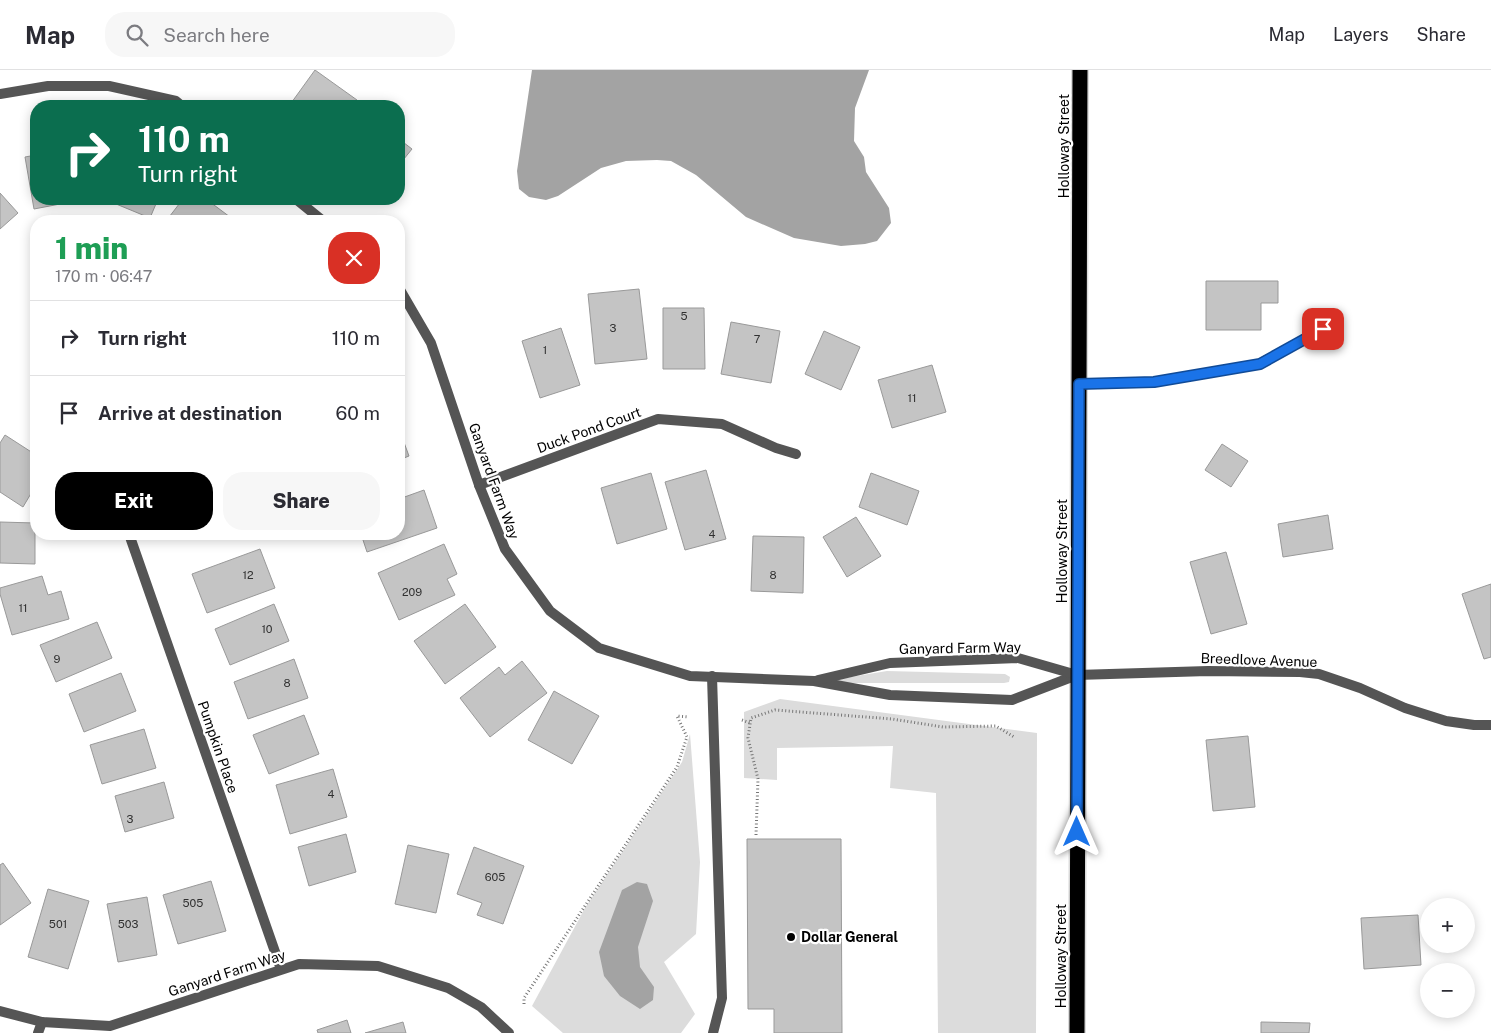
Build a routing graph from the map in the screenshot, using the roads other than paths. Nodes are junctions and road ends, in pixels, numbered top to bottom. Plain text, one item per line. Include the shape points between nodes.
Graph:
1 (1080, 70) edge
2 (0, 94) edge
3 (172, 100) edge
4 (303, 205) edge
5 (316, 215) edge
6 (405, 298) edge
7 (1323, 329) dead end
8 (1079, 384) junction
9 (796, 454) dead end
10 (479, 485) junction
11 (132, 540) edge
12 (1078, 675) junction
13 (712, 676) junction
14 (814, 681) junction
15 (1491, 725) edge
16 (281, 969) junction
17 (0, 1011) edge
18 (42, 1022) junction
19 (38, 1033) edge
20 (509, 1033) edge
21 (712, 1033) edge
22 (1076, 1033) edge

1 - 8 highway, Holloway Street
2 - 3 street via 48,86 109,86
4 - 5 street
6 - 10 street, Ganyard Farm Way via 431,343
7 - 8 street via 1260,364 1154,382
8 - 12 highway, Holloway Street
9 - 10 street, Duck Pond Court via 722,424 658,419
10 - 13 street, Ganyard Farm Way via 505,549 550,611 599,648 690,676
11 - 16 street, Pumpkin Place
12 - 14 street, Ganyard Farm Way via 1018,658 890,663
12 - 14 street, Ganyard Farm Way via 1012,700 890,695
12 - 15 street, Breedlove Avenue via 1208,671 1319,674 1438,718
12 - 22 highway, Holloway Street
13 - 14 street, Ganyard Farm Way
13 - 21 street via 722,998
16 - 18 street, Ganyard Farm Way via 110,1026
16 - 20 street, Ganyard Farm Way via 300,964 378,966 448,988 481,1007
17 - 18 street, Ganyard Farm Way
18 - 19 street

